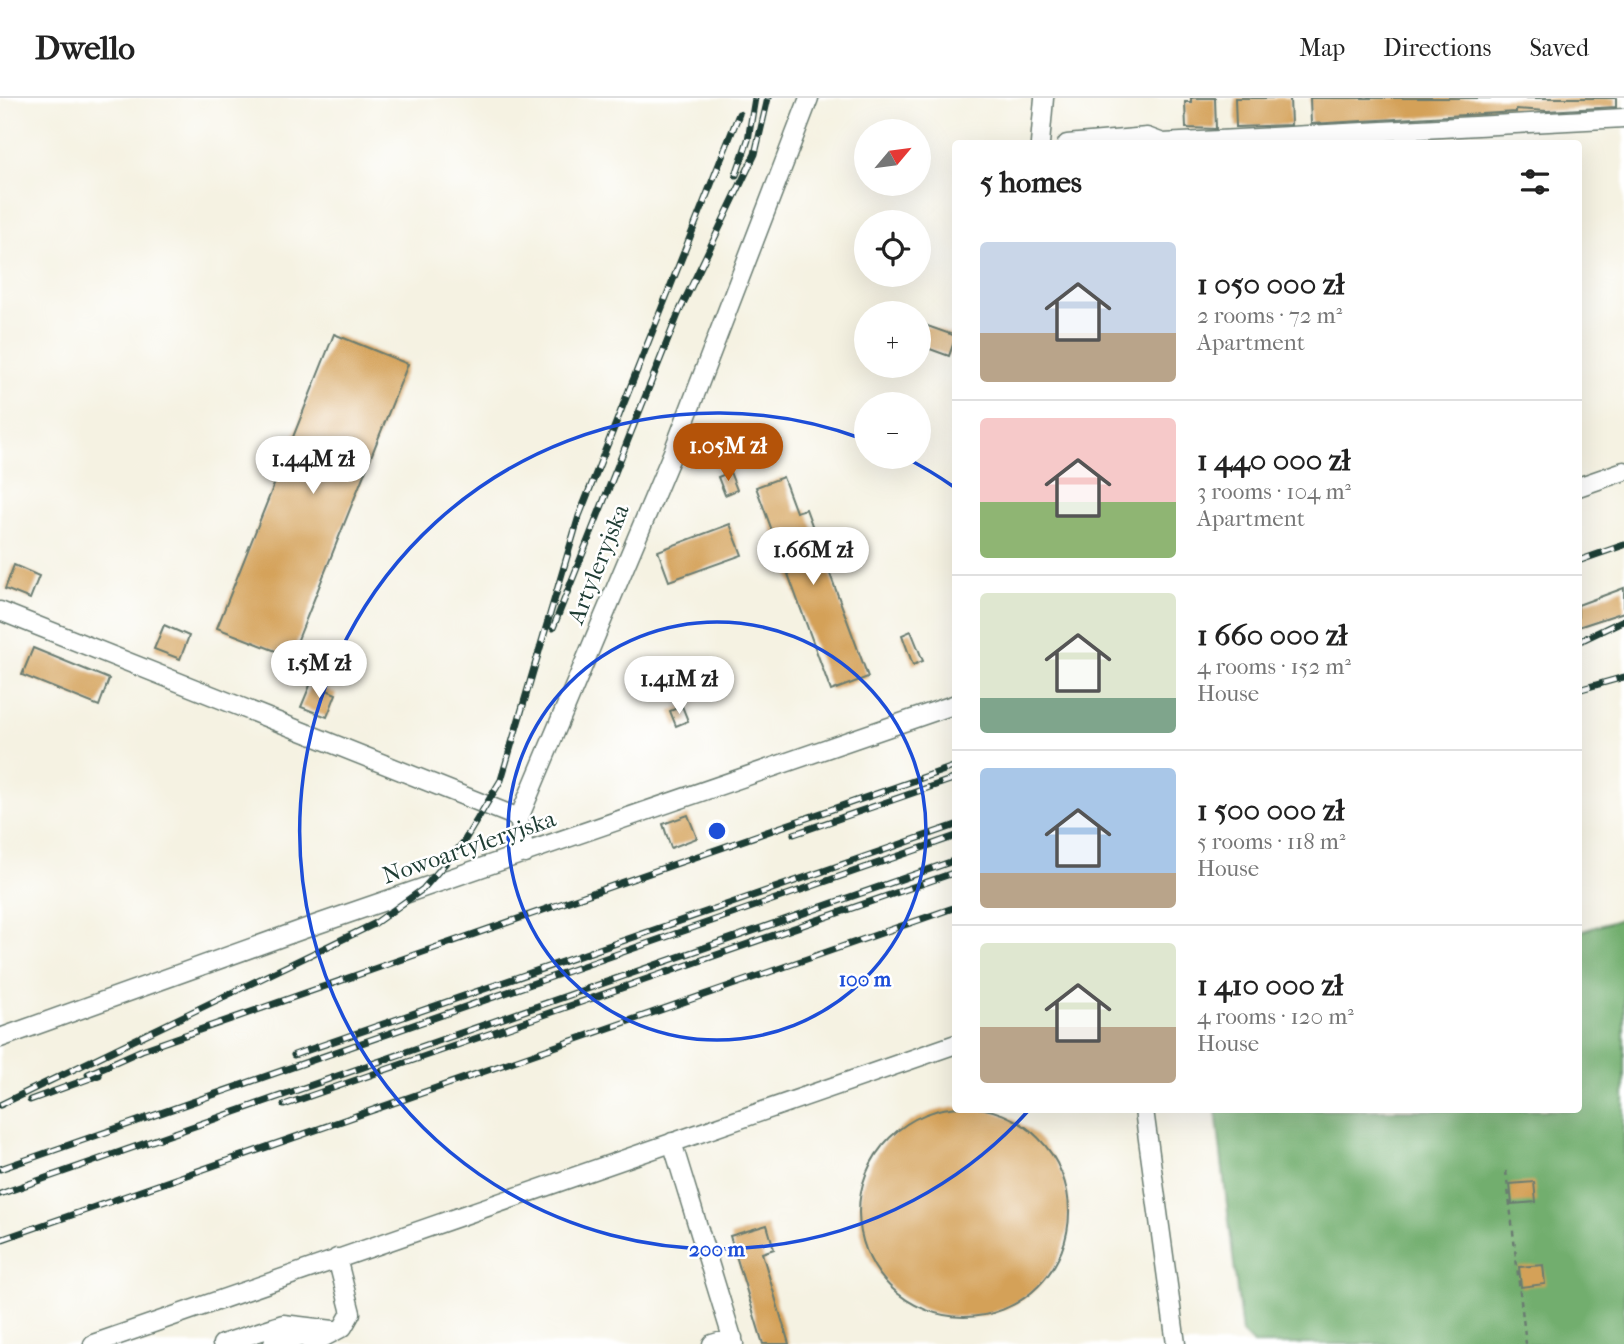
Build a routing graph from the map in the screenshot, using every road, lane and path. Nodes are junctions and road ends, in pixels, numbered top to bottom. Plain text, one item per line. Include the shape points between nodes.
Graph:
1 (809, 98) edge
2 (1044, 98) edge
3 (1624, 118) edge
4 (1040, 140) edge
5 (1113, 140) edge
6 (1155, 140) edge
7 (1218, 140) edge
8 (1624, 471) edge
9 (1582, 486) edge
10 (0, 611) edge
11 (952, 705) edge
12 (519, 818) junction
13 (525, 854) junction
14 (0, 1038) edge
15 (952, 1045) edge
16 (1144, 1113) edge
17 (672, 1142) junction
18 (1506, 1171) dead end
19 (337, 1258) junction
20 (333, 1330) junction
21 (121, 1339) edge
22 (734, 1341) edge
23 (93, 1344) edge
24 (222, 1344) edge
25 (273, 1344) edge
26 (311, 1344) edge
27 (712, 1344) edge
28 (1176, 1344) edge
29 (1526, 1344) edge

1 - 12 lane, Artyleryjska via 673,452
2 - 4 lane
3 - 7 lane
5 - 6 lane
8 - 9 lane
10 - 12 lane
11 - 13 lane, Nowoartyleryjska
12 - 13 lane
13 - 14 lane, Nowoartyleryjska
15 - 17 lane
16 - 28 lane
17 - 19 lane
17 - 22 lane
18 - 29 path
19 - 20 lane via 351,1312 343,1327
19 - 21 lane
20 - 24 lane via 283,1324
20 - 25 lane
20 - 26 lane
21 - 23 lane
22 - 27 lane

